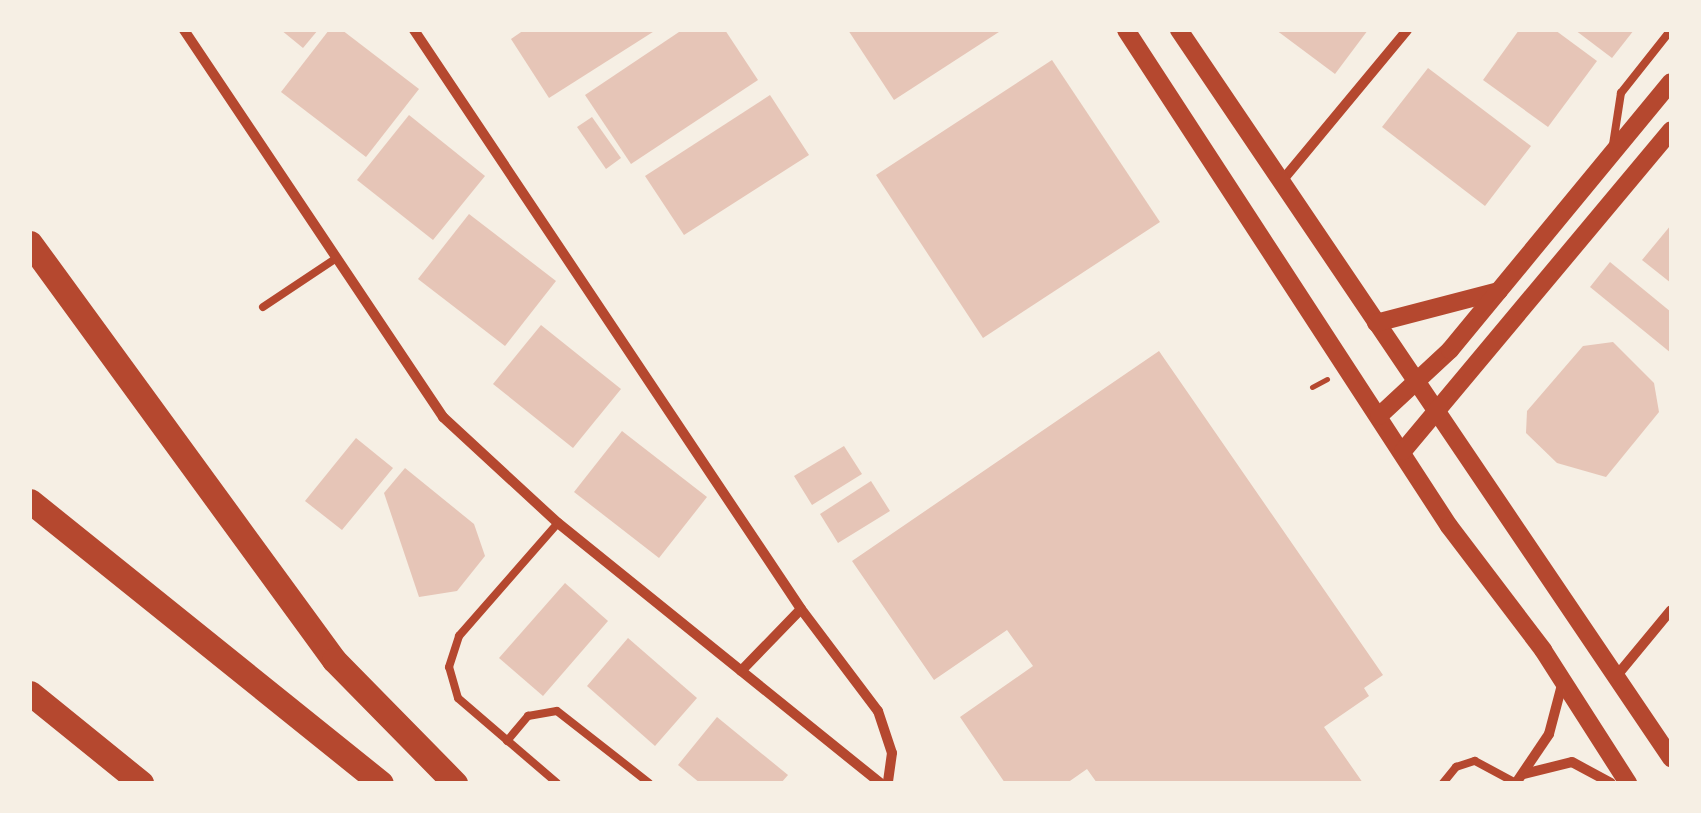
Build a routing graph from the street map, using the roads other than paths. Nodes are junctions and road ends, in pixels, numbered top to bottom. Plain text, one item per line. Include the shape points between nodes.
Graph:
1 (184, 30) edge
2 (414, 30) edge
3 (1126, 30) edge
4 (1179, 30) edge
5 (1407, 30) edge
6 (1671, 30) edge
7 (1671, 82) edge
8 (1671, 130) edge
9 (1612, 155) junction
10 (1281, 182) junction
11 (30, 242) edge
12 (335, 260) junction
13 (1500, 291) junction
14 (263, 307) dead end
15 (1376, 323) junction
16 (1419, 383) junction
17 (1440, 413) junction
18 (1379, 416) junction
19 (1403, 452) junction
20 (30, 501) edge
21 (558, 523) junction
22 (801, 610) junction
23 (1671, 610) edge
24 (740, 671) junction
25 (1614, 679) junction
26 (1563, 680) junction
27 (30, 692) edge
28 (507, 741) junction
29 (1671, 758) edge
30 (1519, 780) edge
31 (141, 783) edge
32 (381, 783) edge
33 (456, 783) edge
34 (558, 783) edge
35 (649, 783) edge
36 (880, 783) edge
37 (888, 783) edge
38 (1443, 783) edge
39 (1611, 783) edge
40 (1628, 783) edge

1 - 12 street
2 - 22 street
3 - 18 street
4 - 10 street
5 - 10 street
6 - 9 lane via 1621,93 1611,123
7 - 9 street
8 - 17 street
9 - 13 street
10 - 15 street
11 - 33 main road via 334,660
12 - 14 lane
12 - 21 street via 443,417
13 - 15 street
13 - 16 street
15 - 16 street
16 - 17 street
16 - 18 street
17 - 19 street
17 - 25 street
18 - 19 street
19 - 26 street
20 - 32 main road
21 - 24 street
21 - 28 lane via 451,650 458,698
22 - 24 street
22 - 37 street via 886,726 892,754
23 - 25 street
24 - 36 street
25 - 29 street
26 - 30 street via 1556,716
26 - 40 street
27 - 31 main road
28 - 34 lane
28 - 35 lane via 528,716 557,711
30 - 38 lane via 1475,761 1456,766
30 - 39 street via 1572,762

